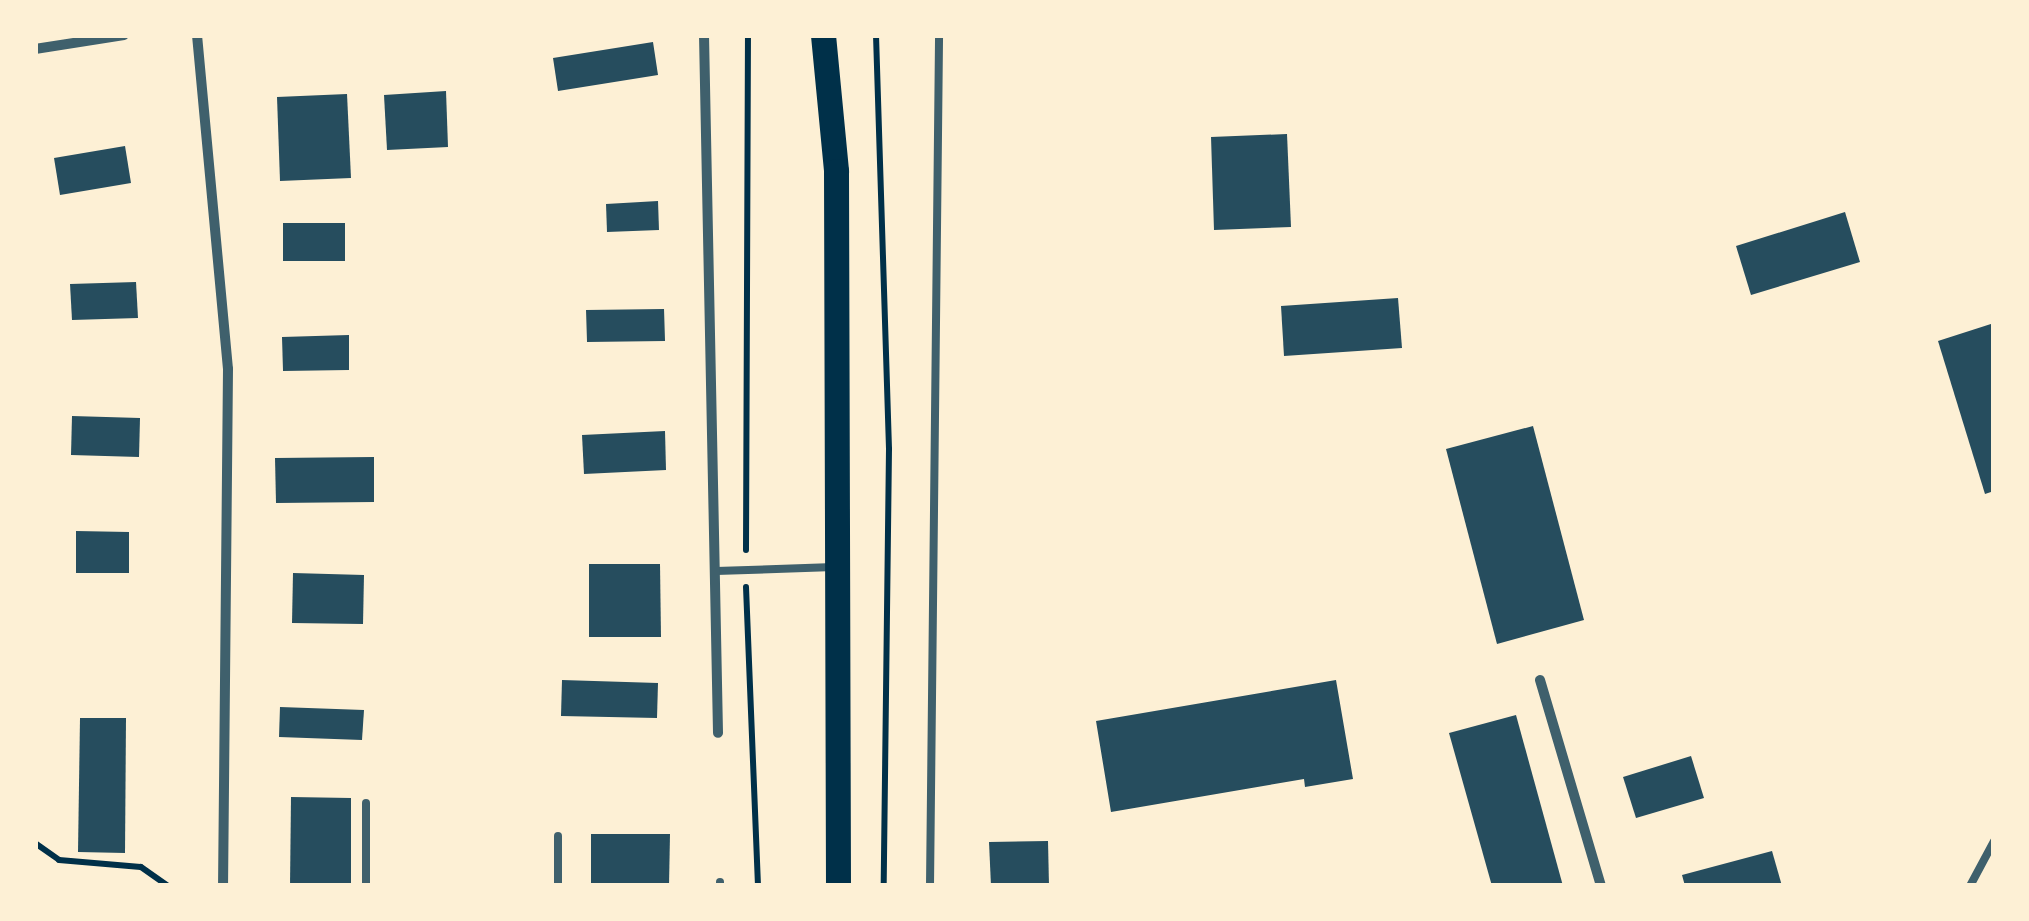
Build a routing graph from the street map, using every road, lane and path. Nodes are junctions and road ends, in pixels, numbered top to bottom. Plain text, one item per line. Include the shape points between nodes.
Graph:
1 (124, 35) edge
2 (197, 35) edge
3 (704, 35) edge
4 (748, 35) edge
5 (823, 35) edge
6 (876, 35) edge
7 (939, 35) edge
8 (35, 50) edge
9 (839, 566) junction
10 (716, 571) junction
11 (746, 571) junction
12 (1540, 680) dead end
13 (718, 733) dead end
14 (366, 803) dead end
15 (558, 836) dead end
16 (1994, 841) edge
17 (35, 843) edge
18 (168, 886) edge
19 (224, 886) edge
20 (366, 886) edge
21 (558, 886) edge
22 (758, 886) edge
23 (838, 886) edge
24 (884, 886) edge
25 (930, 886) edge
26 (1602, 886) edge
27 (1970, 886) edge

1 - 8 street
2 - 19 street via 228,369
3 - 10 street
4 - 11 path
5 - 9 main road via 836,171
6 - 24 path via 888,449
7 - 25 lane
9 - 11 lane
9 - 23 main road
10 - 11 lane
10 - 13 street
11 - 22 path
12 - 26 street
14 - 20 lane
15 - 21 lane
16 - 27 lane
17 - 18 path via 59,860 141,868

